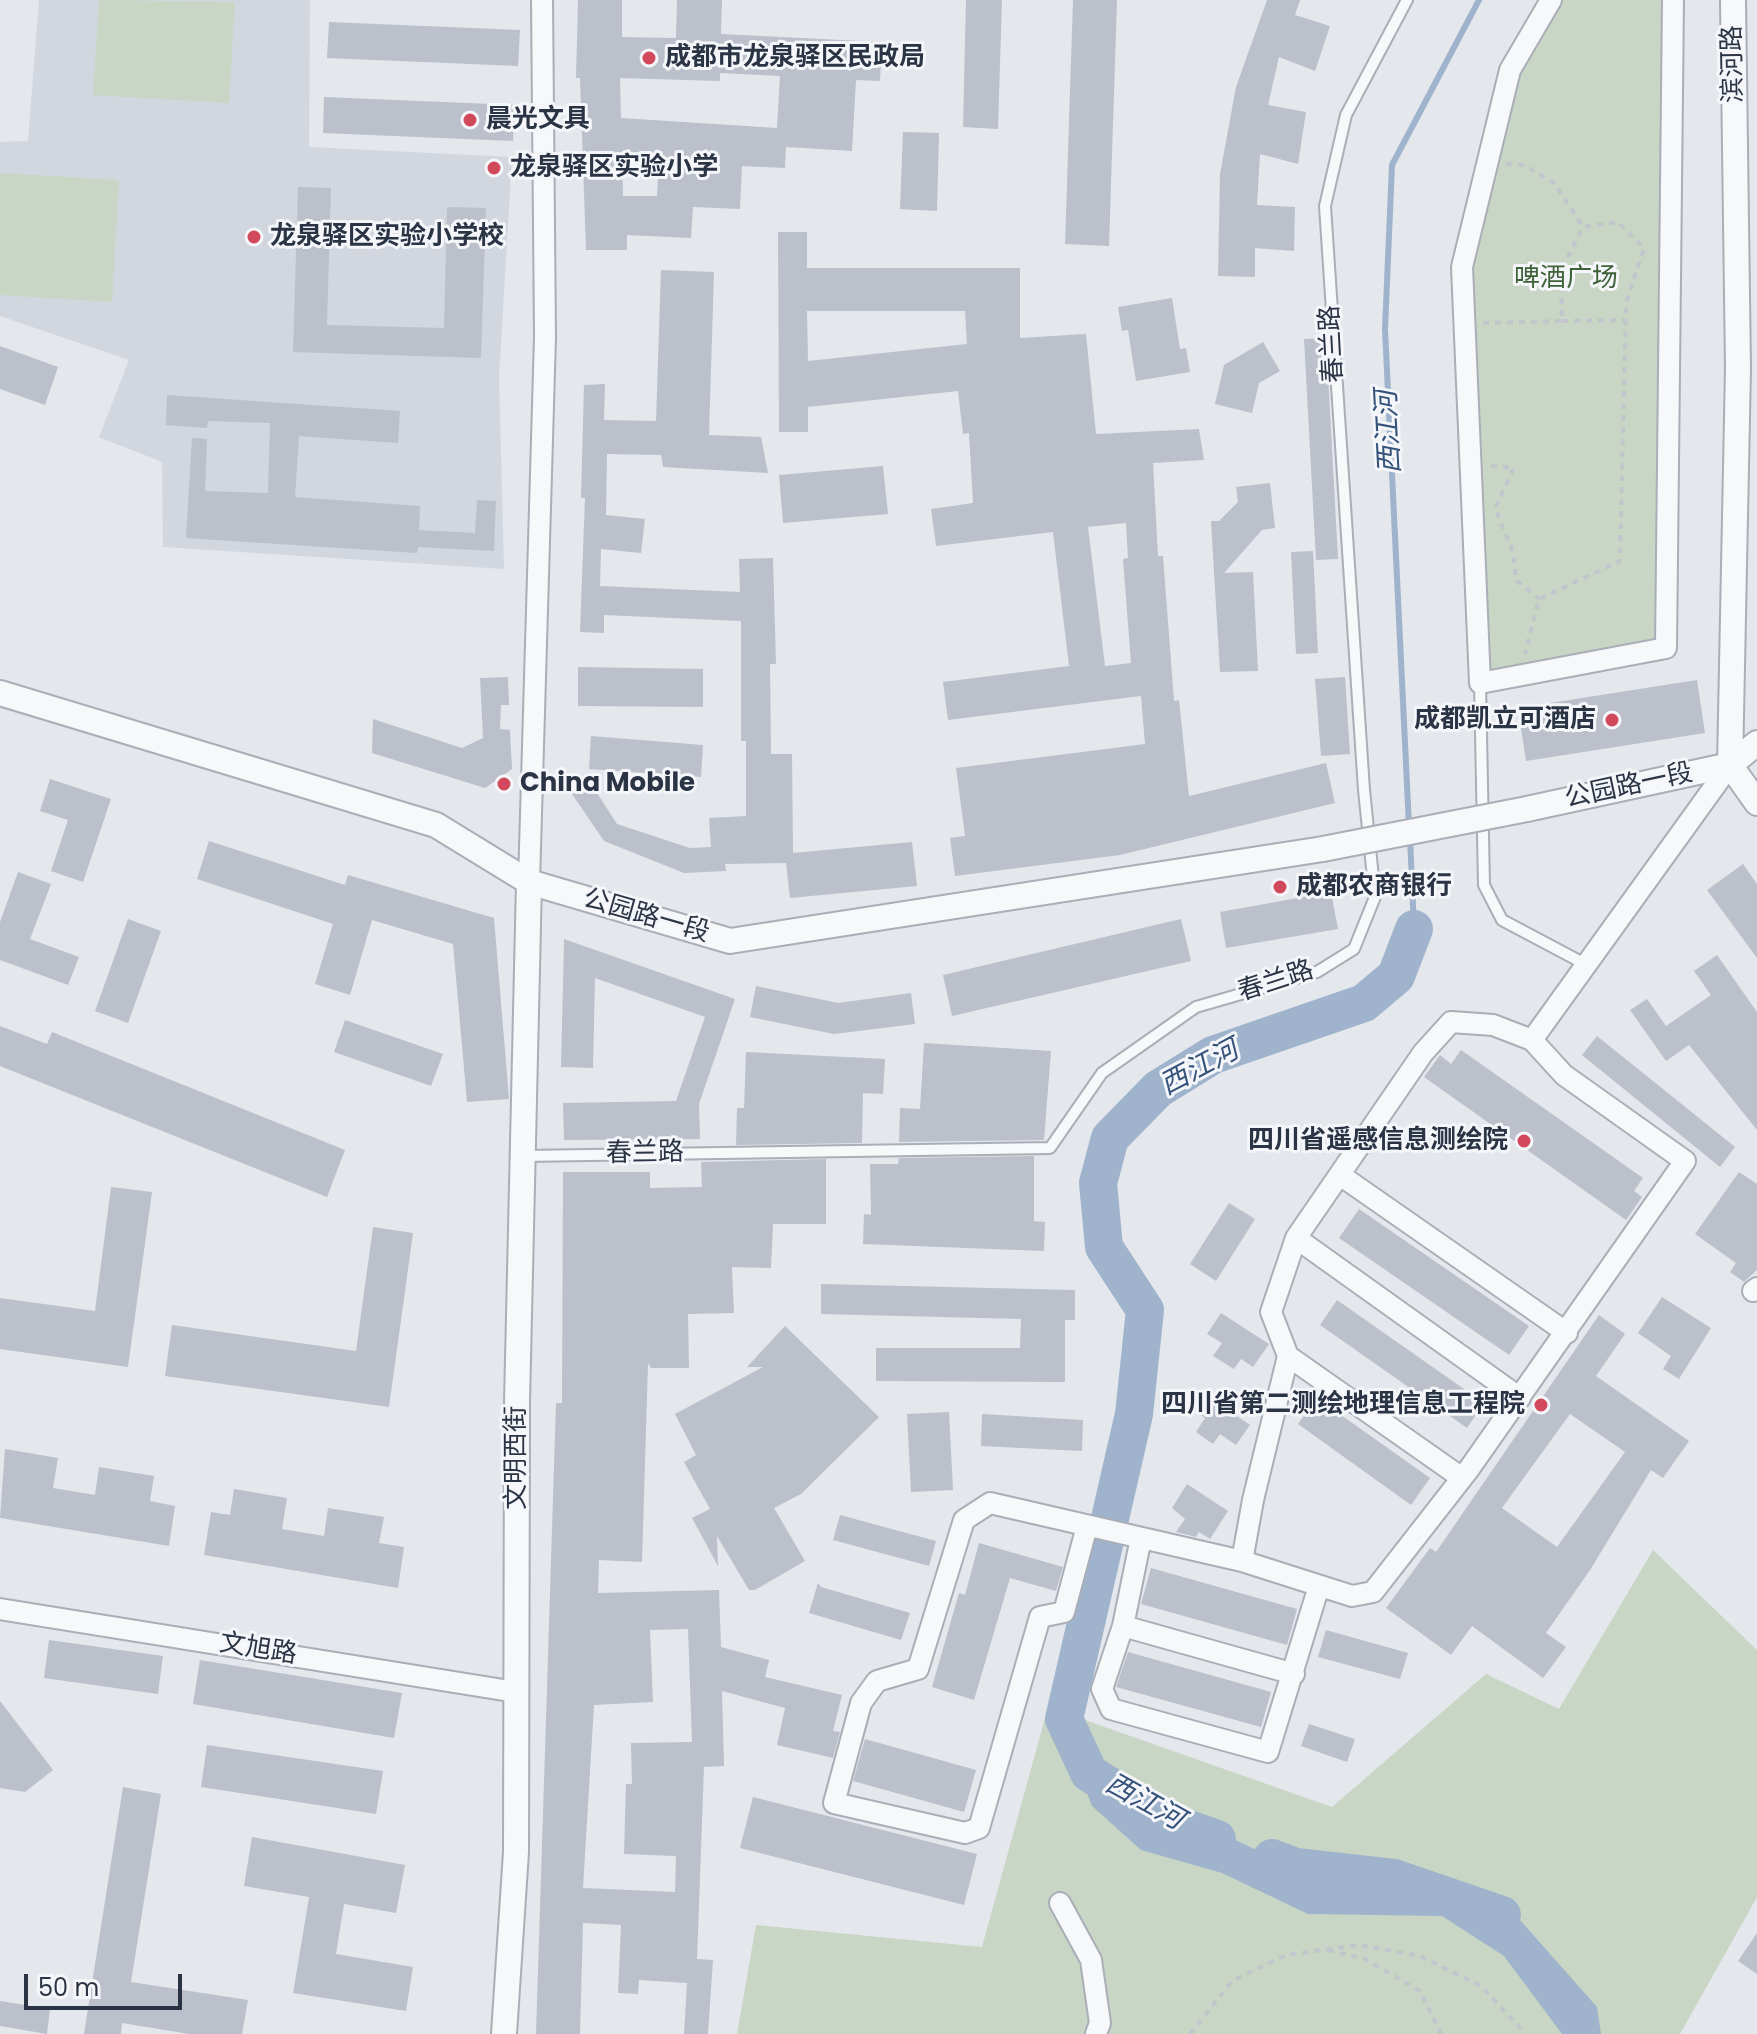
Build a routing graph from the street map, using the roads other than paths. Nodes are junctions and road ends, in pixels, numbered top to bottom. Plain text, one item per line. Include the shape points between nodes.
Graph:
1 (542, 0) edge
2 (1407, 0) edge
3 (1551, 0) edge
4 (1673, 0) edge
5 (1733, 0) edge
6 (1747, 371) edge
7 (1480, 683) junction
8 (0, 693) edge
9 (1757, 743) edge
10 (1730, 765) junction
11 (1757, 803) edge
12 (529, 882) junction
13 (1585, 964) junction
14 (1532, 1040) junction
15 (523, 1156) junction
16 (1340, 1175) junction
17 (1296, 1238) junction
18 (1567, 1333) junction
19 (1288, 1356) junction
20 (1520, 1398) junction
21 (1462, 1478) junction
22 (1090, 1527) junction
23 (1131, 1536) junction
24 (1242, 1561) junction
25 (1319, 1586) junction
26 (0, 1609) edge
27 (1123, 1626) junction
28 (1294, 1674) junction
29 (516, 1692) junction
30 (1060, 1903) dead end
31 (504, 2034) edge
32 (1096, 2034) edge

1 - 12 street via 545,337
2 - 15 lane, 春兰路 via 1346,115 1325,206 1362,774 1375,897 1354,949 1317,972 1196,1007 1102,1073 1050,1148
3 - 7 street via 1510,70 1462,267
4 - 7 street via 1666,648
5 - 6 street, 滨河路
6 - 10 street, 滨河路
7 - 13 lane via 1484,885 1502,920
8 - 12 street, 公园路一段 via 436,825
9 - 10 street
10 - 11 street
10 - 12 street, 公园路一段, bridge via 1323,849 730,941
10 - 13 street
12 - 15 street, 文明西街
13 - 14 street
14 - 16 street via 1493,1025 1451,1022 1423,1053
14 - 18 street via 1564,1075 1685,1161
15 - 29 street, 文明西街
16 - 17 street
16 - 18 street
17 - 19 street via 1271,1312
17 - 20 street
18 - 20 street
19 - 21 street
19 - 24 street
20 - 21 street
21 - 25 street via 1373,1592 1352,1596
22 - 22 street via 990,1503 964,1520 918,1669 877,1681 861,1703 834,1803 965,1833 979,1828 1040,1617 1064,1612
22 - 23 street
23 - 24 street
23 - 27 street
24 - 25 street
25 - 28 street
26 - 29 street, 文旭路
27 - 28 street
27 - 28 street via 1102,1689 1111,1709 1268,1752
29 - 31 street, 文明西街 via 516,1852
30 - 32 street via 1091,1960 1100,2023

